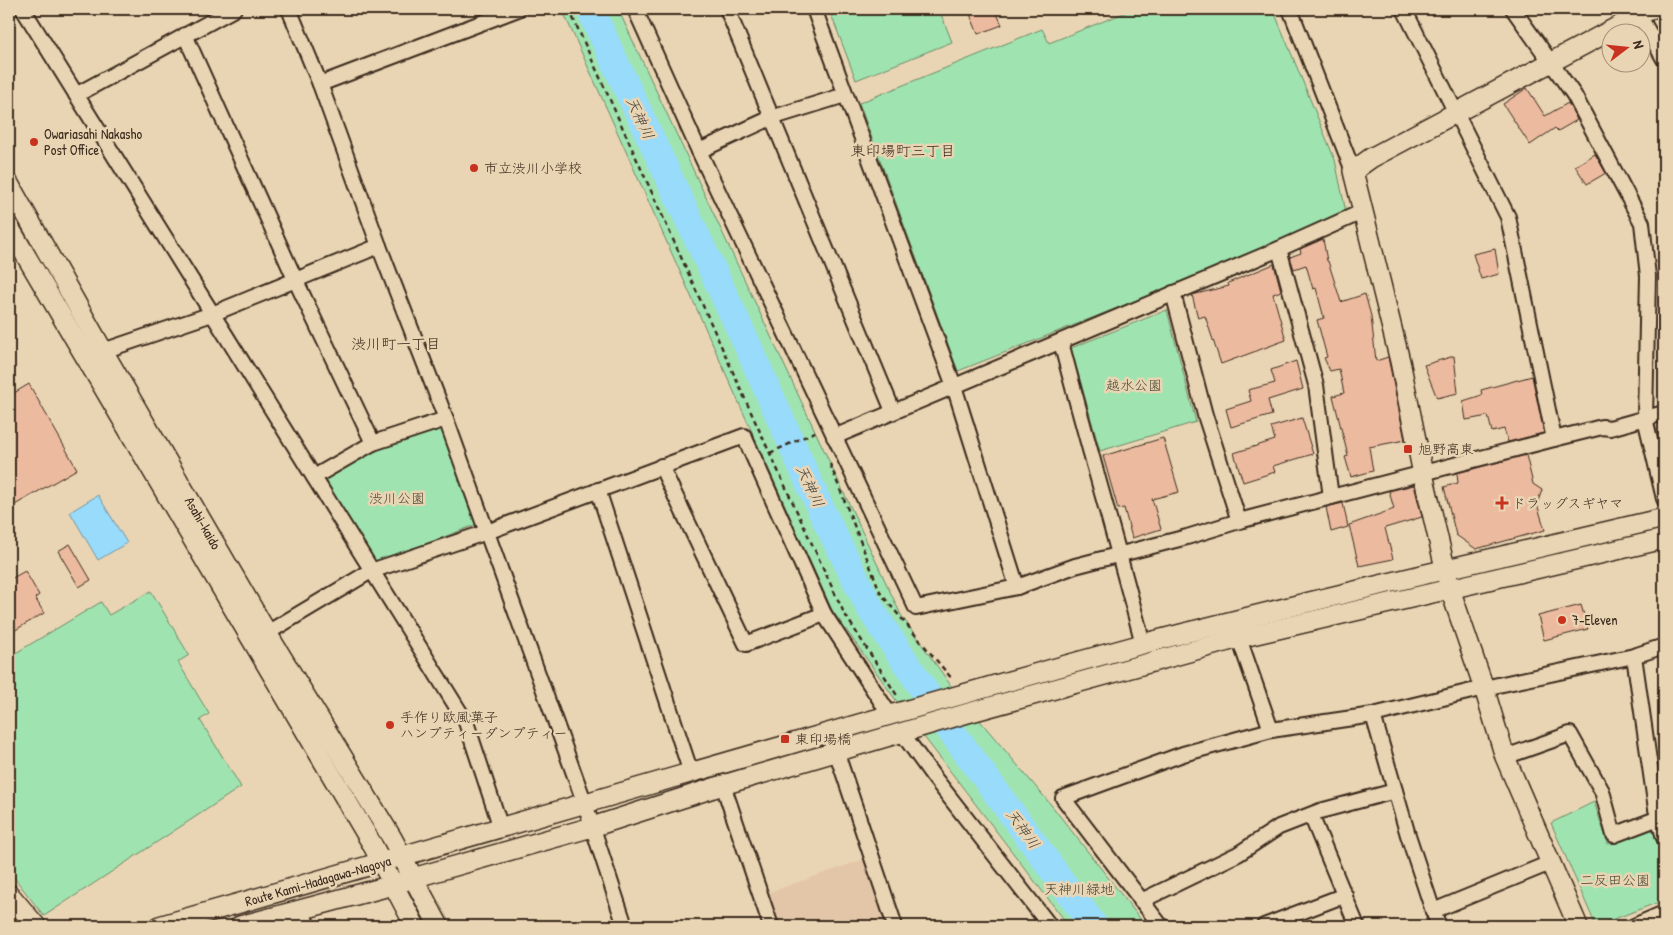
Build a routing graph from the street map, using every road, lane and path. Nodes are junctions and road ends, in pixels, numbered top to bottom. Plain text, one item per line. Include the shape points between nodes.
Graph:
1 (23, 9) edge
2 (234, 9) edge
3 (289, 9) edge
4 (518, 9) edge
5 (569, 9) edge
6 (635, 9) edge
7 (727, 9) edge
8 (814, 9) edge
9 (1290, 9) edge
10 (1404, 9) edge
11 (1513, 9) edge
12 (1641, 11) edge
13 (185, 35) junction
14 (1664, 59) edge
15 (1550, 62) junction
16 (320, 84) junction
17 (76, 95) junction
18 (845, 95) junction
19 (1456, 113) junction
20 (771, 118) junction
21 (699, 151) junction
22 (1353, 171) junction
23 (9, 184) edge
24 (1364, 211) junction
25 (9, 227) edge
26 (379, 246) junction
27 (1279, 249) junction
28 (296, 279) junction
29 (1173, 293) junction
30 (212, 314) junction
31 (1060, 342) junction
32 (103, 351) junction
33 (954, 386) junction
34 (894, 411) junction
35 (1664, 414) edge
36 (1645, 418) junction
37 (446, 419) junction
38 (817, 431) dead end
39 (834, 437) junction
40 (1554, 439) junction
41 (373, 443) junction
42 (770, 453) junction
43 (661, 466) junction
44 (1424, 474) junction
45 (314, 477) junction
46 (598, 490) junction
47 (1332, 497) junction
48 (1664, 499) edge
49 (1664, 518) edge
50 (1239, 521) junction
51 (487, 532) junction
52 (1664, 539) edge
53 (1120, 554) junction
54 (1445, 570) junction
55 (370, 571) junction
56 (1017, 587) junction
57 (1450, 590) junction
58 (824, 614) junction
59 (267, 633) junction
60 (1239, 638) junction
61 (1143, 644) junction
62 (1664, 646) edge
63 (1634, 656) junction
64 (1484, 688) junction
65 (902, 712) junction
66 (1373, 715) junction
67 (1271, 730) junction
68 (902, 732) junction
69 (836, 751) junction
70 (1505, 757) junction
71 (691, 773) junction
72 (723, 785) junction
73 (1395, 791) junction
74 (585, 804) junction
75 (1311, 815) junction
76 (1661, 817) edge
77 (592, 827) junction
78 (501, 828) junction
79 (1664, 838) edge
80 (402, 858) junction
81 (381, 863) junction
82 (1550, 863) junction
83 (413, 878) junction
84 (393, 885) junction
85 (9, 894) edge
86 (1344, 895) junction
87 (1141, 901) junction
88 (1432, 911) junction
89 (1664, 913) edge
90 (305, 918) edge
91 (36, 926) edge
92 (159, 926) edge
93 (240, 926) edge
94 (415, 926) edge
95 (439, 926) edge
96 (625, 926) edge
97 (771, 926) edge
98 (895, 926) edge
99 (1050, 926) edge
100 (1160, 926) edge
101 (1264, 926) edge
102 (1357, 926) edge
103 (1439, 926) edge
104 (1578, 926) edge
105 (1634, 926) edge

1 - 17 street
2 - 13 street
3 - 16 street
4 - 16 street
5 - 42 path
6 - 21 street
7 - 20 street
8 - 18 street
9 - 22 street
10 - 19 street
11 - 15 street
12 - 14 street
12 - 15 street
13 - 17 street
13 - 28 street
15 - 19 street
15 - 36 street via 1586,116 1642,223 1648,276
16 - 26 street
17 - 30 street
18 - 20 street
18 - 33 street
19 - 22 street
19 - 40 street via 1508,217
20 - 21 street
20 - 34 street
21 - 39 street
22 - 24 street
23 - 32 street, Asahi-kaido
24 - 27 street
24 - 44 street
25 - 81 street, Asahi-kaido
26 - 28 street
26 - 37 street
27 - 29 street
27 - 47 street via 1316,386
28 - 30 street
28 - 41 street
29 - 31 street
29 - 50 street via 1205,415
30 - 32 street
30 - 45 street
31 - 33 street
31 - 53 street
32 - 59 street, Asahi-kaido
33 - 34 street
33 - 56 street
34 - 39 street
35 - 36 street
36 - 40 street
36 - 48 street
37 - 41 street
37 - 51 street
38 - 42 path
39 - 56 street via 916,608
40 - 44 street
41 - 45 street
42 - 65 path via 844,613
43 - 46 street
43 - 58 street via 746,644
43 - 58 street via 744,436
44 - 47 street
44 - 54 street
45 - 55 street
46 - 51 street
46 - 71 street
47 - 50 street
49 - 54 street
50 - 53 street
51 - 55 street
51 - 74 street
52 - 57 street
53 - 56 street
53 - 61 street
54 - 57 street
54 - 61 street
55 - 59 street
55 - 78 street via 466,722
57 - 60 street
57 - 64 street
58 - 65 street
59 - 80 street, Asahi-kaido
60 - 67 street
60 - 68 street
61 - 65 street
62 - 63 street
63 - 64 street
63 - 76 street
64 - 66 street
64 - 70 street
65 - 71 street
66 - 67 street
66 - 73 street
67 - 87 street via 1183,754 1062,798
68 - 69 street
68 - 99 street
69 - 72 street
69 - 98 street
70 - 76 street via 1570,734 1602,791 1614,834
70 - 82 street
71 - 74 street
72 - 77 street
72 - 97 street
73 - 75 street
73 - 88 street
74 - 77 street
74 - 78 street
75 - 86 street
75 - 87 street via 1279,827 1238,854
76 - 79 street
77 - 83 street
77 - 96 street
78 - 80 street
80 - 81 street, Route Kami-Hadagawa-Nagoya
80 - 83 street, Route Kami-Hadagawa-Nagoya
81 - 84 street, Asahi-kaido
81 - 92 street, Route Kami-Hadagawa-Nagoya
82 - 88 street
82 - 104 street
83 - 84 street
83 - 95 street, Route Kami-Hadagawa-Nagoya
84 - 90 street, Route Kami-Hadagawa-Nagoya
84 - 94 street, Route Kami-Hadagawa-Nagoya
85 - 91 street
86 - 101 street
86 - 102 street
87 - 100 street
88 - 103 street
89 - 105 street
90 - 93 street, Route Kami-Hadagawa-Nagoya

